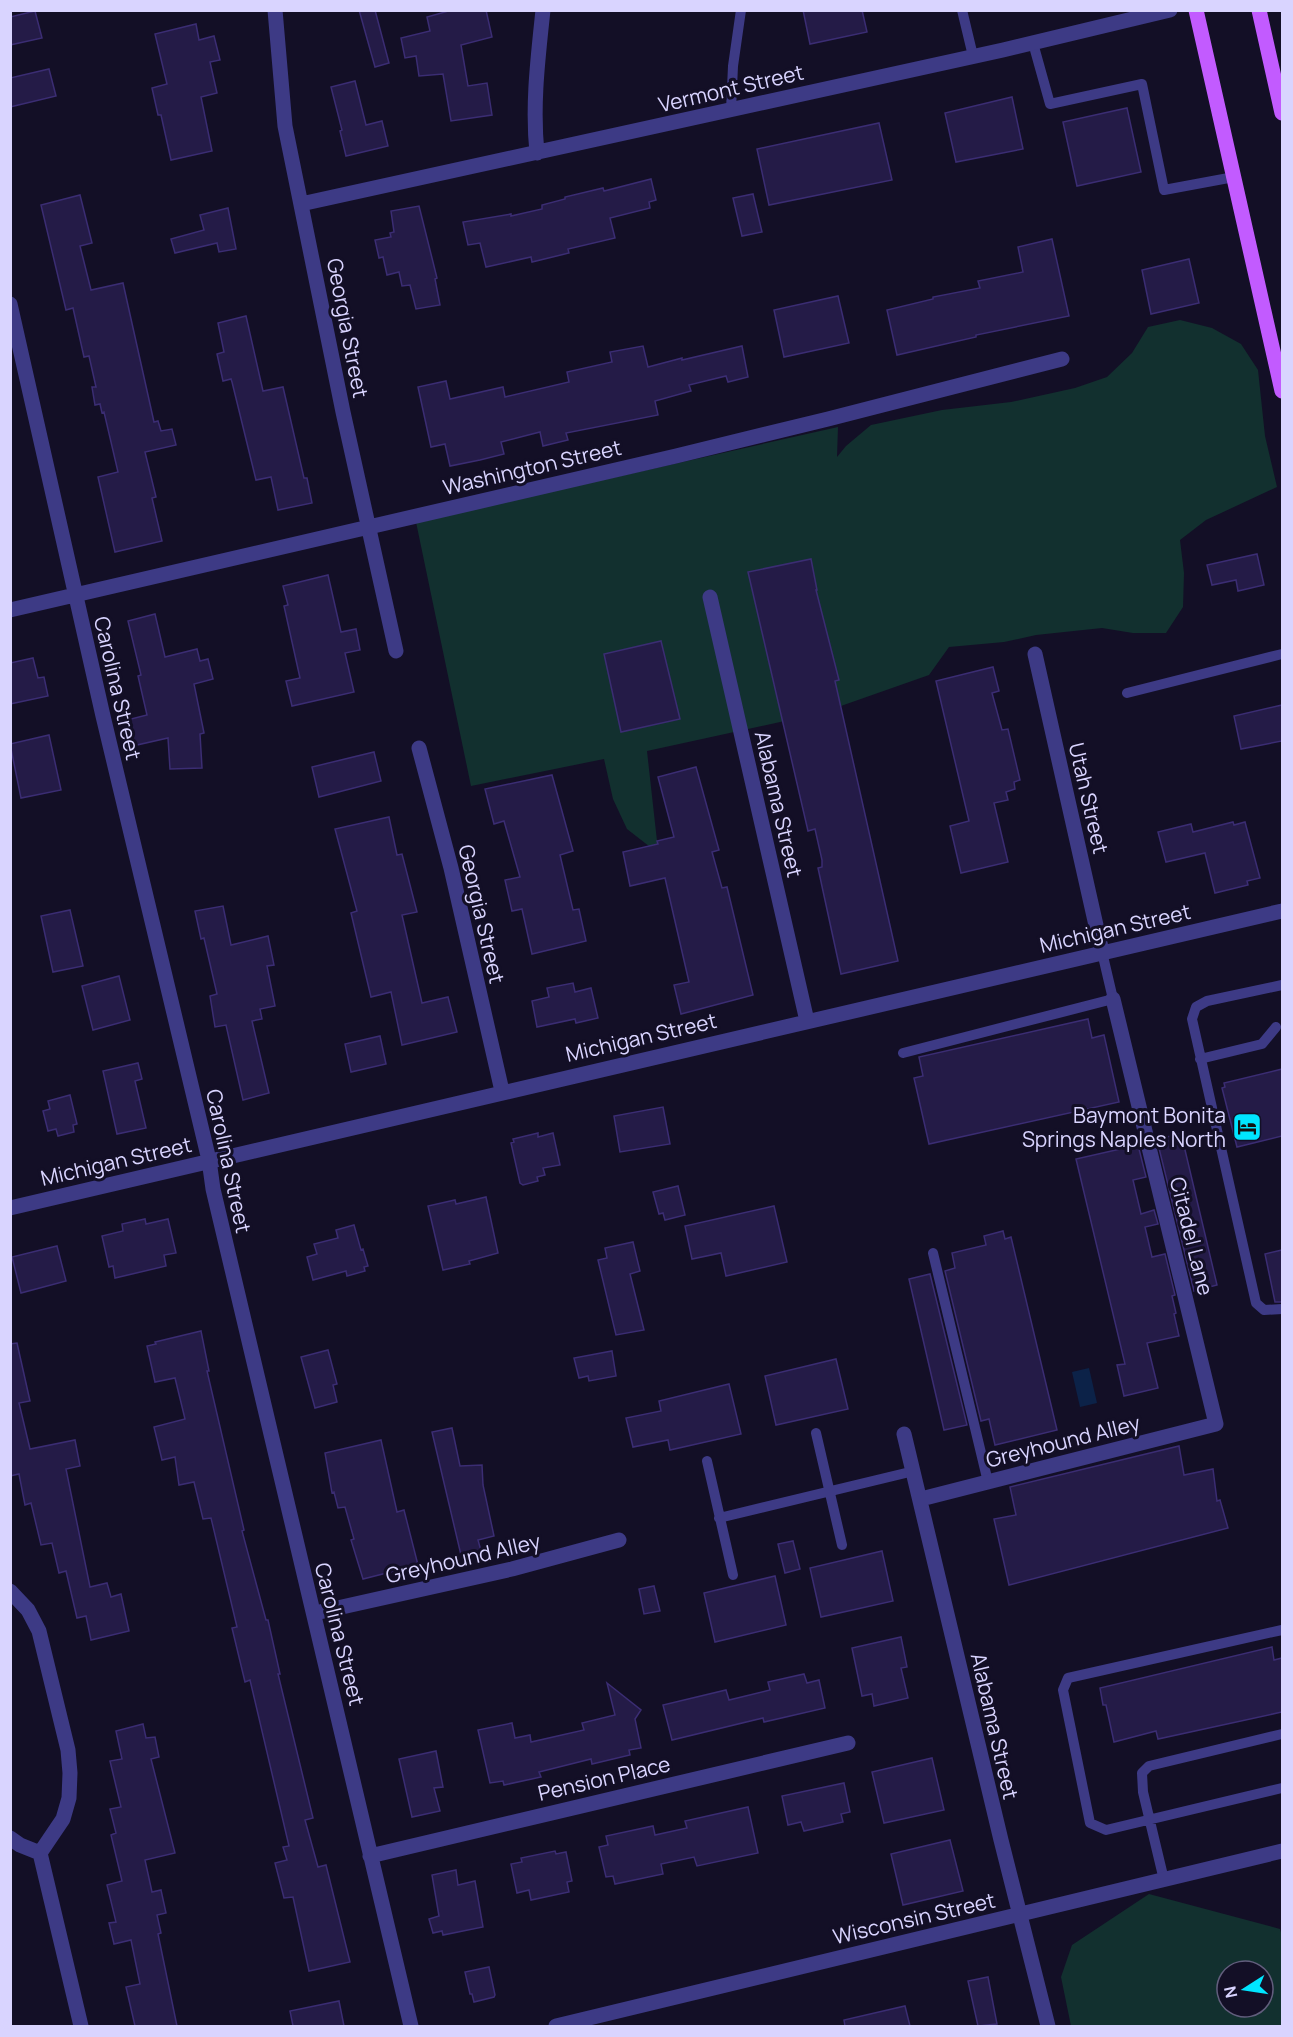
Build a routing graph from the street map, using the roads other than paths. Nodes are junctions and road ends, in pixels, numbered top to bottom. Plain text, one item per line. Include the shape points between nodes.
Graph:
1 (275, 10) edge
2 (543, 10) edge
3 (741, 10) edge
4 (962, 10) edge
5 (1170, 10) edge
6 (1196, 10) edge
7 (1259, 10) edge
8 (1033, 43) junction
9 (973, 56) junction
10 (731, 110) junction
11 (1282, 113) edge
12 (537, 153) junction
13 (1234, 177) junction
14 (301, 204) junction
15 (10, 304) edge
16 (1062, 359) dead end
17 (1282, 391) edge
18 (369, 525) junction
19 (75, 595) junction
20 (710, 597) dead end
21 (10, 610) edge
22 (396, 651) dead end
23 (1035, 654) dead end
24 (1282, 654) edge
25 (1127, 693) dead end
26 (419, 748) dead end
27 (1282, 911) edge
28 (1102, 952) junction
29 (1282, 985) edge
30 (1113, 999) junction
31 (807, 1021) junction
32 (1276, 1027) dead end
33 (903, 1053) dead end
34 (1200, 1059) junction
35 (502, 1091) junction
36 (209, 1160) junction
37 (10, 1208) edge
38 (933, 1253) dead end
39 (1282, 1309) edge
40 (1216, 1424) joint
41 (816, 1433) dead end
42 (904, 1434) dead end
43 (707, 1461) dead end
44 (914, 1471) junction
45 (988, 1482) junction
46 (830, 1491) junction
47 (921, 1499) junction
48 (719, 1518) junction
49 (619, 1540) dead end
50 (842, 1545) dead end
51 (733, 1575) dead end
52 (10, 1591) edge
53 (315, 1613) junction
54 (1282, 1630) edge
55 (1282, 1734) edge
56 (848, 1743) dead end
57 (1282, 1788) edge
58 (1150, 1819) junction
59 (10, 1838) edge
60 (1282, 1851) edge
61 (40, 1853) junction
62 (370, 1856) junction
63 (1164, 1880) junction
64 (1020, 1914) junction
65 (81, 2026) edge
66 (411, 2026) edge
67 (556, 2026) edge
68 (1048, 2026) edge

1 - 14 street, Georgia Street via 285,126
2 - 12 street via 534,123
3 - 10 lane
4 - 9 lane
5 - 8 street, Vermont Street
6 - 13 main road
7 - 11 main road
8 - 9 street, Vermont Street
8 - 13 lane via 1050,104 1142,84 1164,190
9 - 10 street, Vermont Street
10 - 12 street, Vermont Street
12 - 14 street, Vermont Street
13 - 17 main road
14 - 18 street, Georgia Street
15 - 19 street, Carolina Street
16 - 18 street, Washington Street via 817,422
18 - 19 street, Washington Street
18 - 22 street, Georgia Street
19 - 21 street, Washington Street
19 - 36 street, Carolina Street
20 - 31 street, Alabama Street
23 - 28 street, Utah Street
24 - 25 lane
26 - 35 street, Georgia Street
27 - 28 street, Michigan Street
28 - 30 lane, Citadel Lane
28 - 31 street, Michigan Street
29 - 34 lane via 1196,1007 1192,1019
30 - 33 lane
30 - 40 street, Citadel Lane
31 - 35 street, Michigan Street
32 - 34 lane via 1263,1044
34 - 39 lane via 1256,1303 1264,1310
35 - 36 street, Michigan Street
36 - 37 street, Michigan Street
36 - 53 street, Carolina Street
38 - 45 lane
40 - 45 street, Greyhound Alley
41 - 46 lane
42 - 44 street, Alabama Street
43 - 48 lane
44 - 46 lane
44 - 47 street, Alabama Street
45 - 47 street, Greyhound Alley
46 - 48 lane
46 - 50 lane
47 - 64 street, Alabama Street
48 - 51 lane
49 - 53 street, Greyhound Alley via 512,1569
52 - 61 street via 28,1610 39,1630 68,1750 69,1798 63,1819
53 - 62 street, Carolina Street
54 - 58 lane via 1068,1678 1063,1690 1090,1823 1106,1830
55 - 58 lane via 1149,1766 1142,1773
56 - 62 street, Pension Place
57 - 58 lane
58 - 63 lane
59 - 61 street
60 - 63 street, Wisconsin Street
61 - 65 street
62 - 66 street, Carolina Street
63 - 64 street, Wisconsin Street
64 - 67 street, Wisconsin Street
64 - 68 street, Alabama Street

